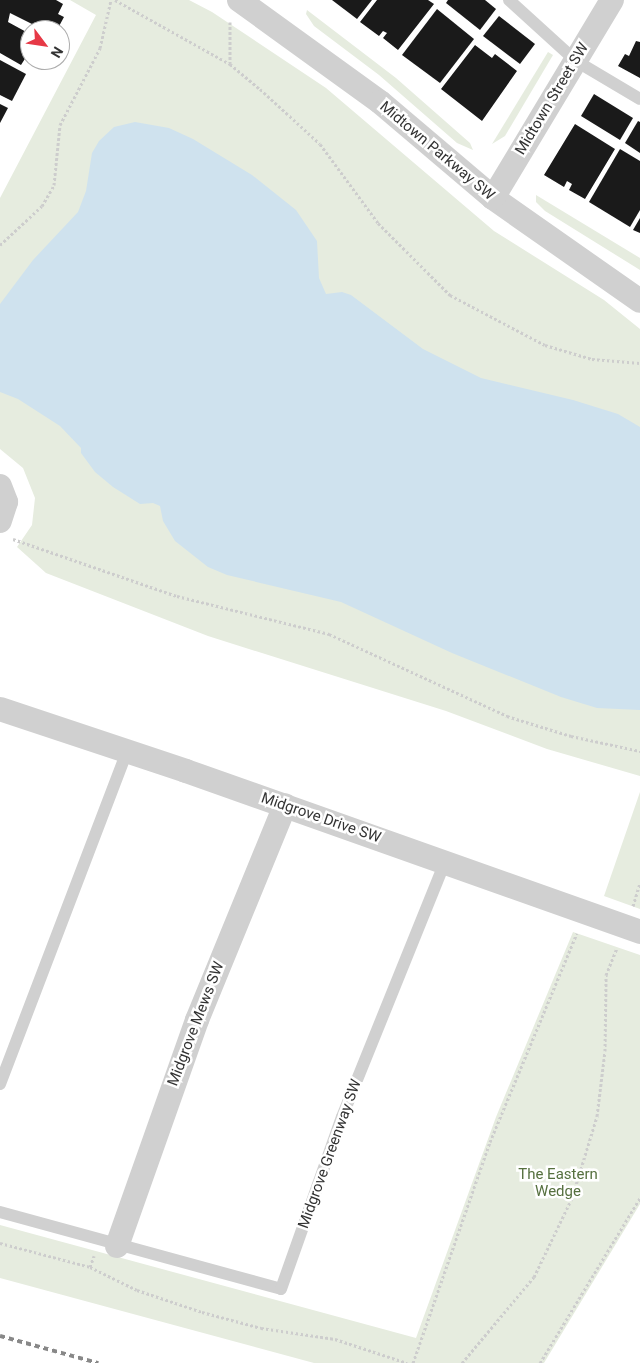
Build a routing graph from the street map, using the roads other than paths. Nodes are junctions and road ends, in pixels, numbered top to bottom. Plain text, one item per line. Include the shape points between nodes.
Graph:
1 (509, 0) edge
2 (612, 0) edge
3 (266, 7) edge
4 (235, 8) edge
5 (576, 61) junction
6 (640, 99) edge
7 (493, 198) junction
8 (639, 298) edge
9 (0, 486) edge
10 (4, 529) edge
11 (0, 709) edge
12 (127, 751) junction
13 (285, 805) junction
14 (445, 862) junction
15 (640, 932) edge
16 (0, 1084) edge
17 (0, 1212) edge
18 (117, 1246) junction

1 - 5 lane
2 - 5 street, Midtown Street SW
3 - 4 street, Midtown Parkway SW
3 - 7 street, Midtown Parkway SW
5 - 6 lane
5 - 7 street, Midtown Street SW
7 - 8 street, Midtown Parkway SW
9 - 10 street via 6,502
11 - 12 street, Midgrove Drive SW
12 - 13 street, Midgrove Drive SW
12 - 16 lane
13 - 14 street, Midgrove Drive SW
13 - 18 street, Midgrove Mews SW via 197,1020
14 - 15 street, Midgrove Drive SW
14 - 18 lane, Midgrove Greenway SW via 342,1117 282,1289
17 - 18 lane

